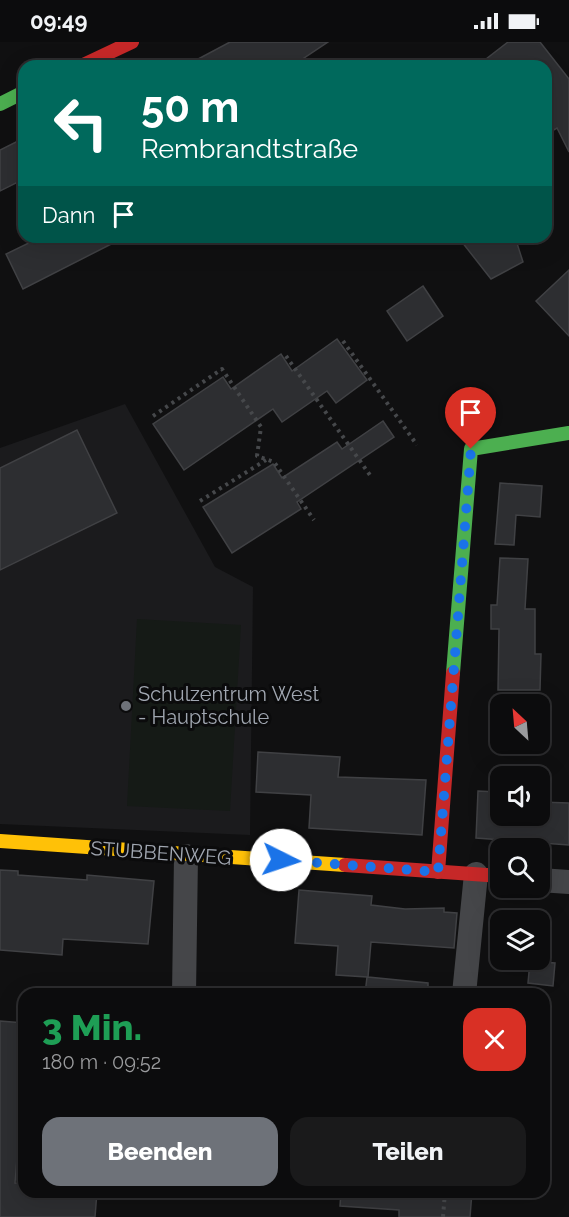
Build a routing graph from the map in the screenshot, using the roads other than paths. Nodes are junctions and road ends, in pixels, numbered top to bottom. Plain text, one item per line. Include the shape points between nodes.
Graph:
1 (132, 42) edge
2 (94, 60) edge
3 (18, 95) edge
4 (0, 104) edge
5 (569, 432) edge
6 (0, 841) edge
7 (186, 856) junction
8 (438, 872) junction
9 (476, 874) junction
10 (490, 875) edge
11 (550, 881) edge
12 (569, 882) edge
13 (184, 988) edge
14 (465, 988) edge

1 - 2 street
3 - 4 street
5 - 8 street via 471,449
6 - 7 street, STUBBENWEG
7 - 8 street, STUBBENWEG
7 - 13 street
8 - 9 street, STUBBENWEG
9 - 10 street, STUBBENWEG
9 - 14 street
11 - 12 street

